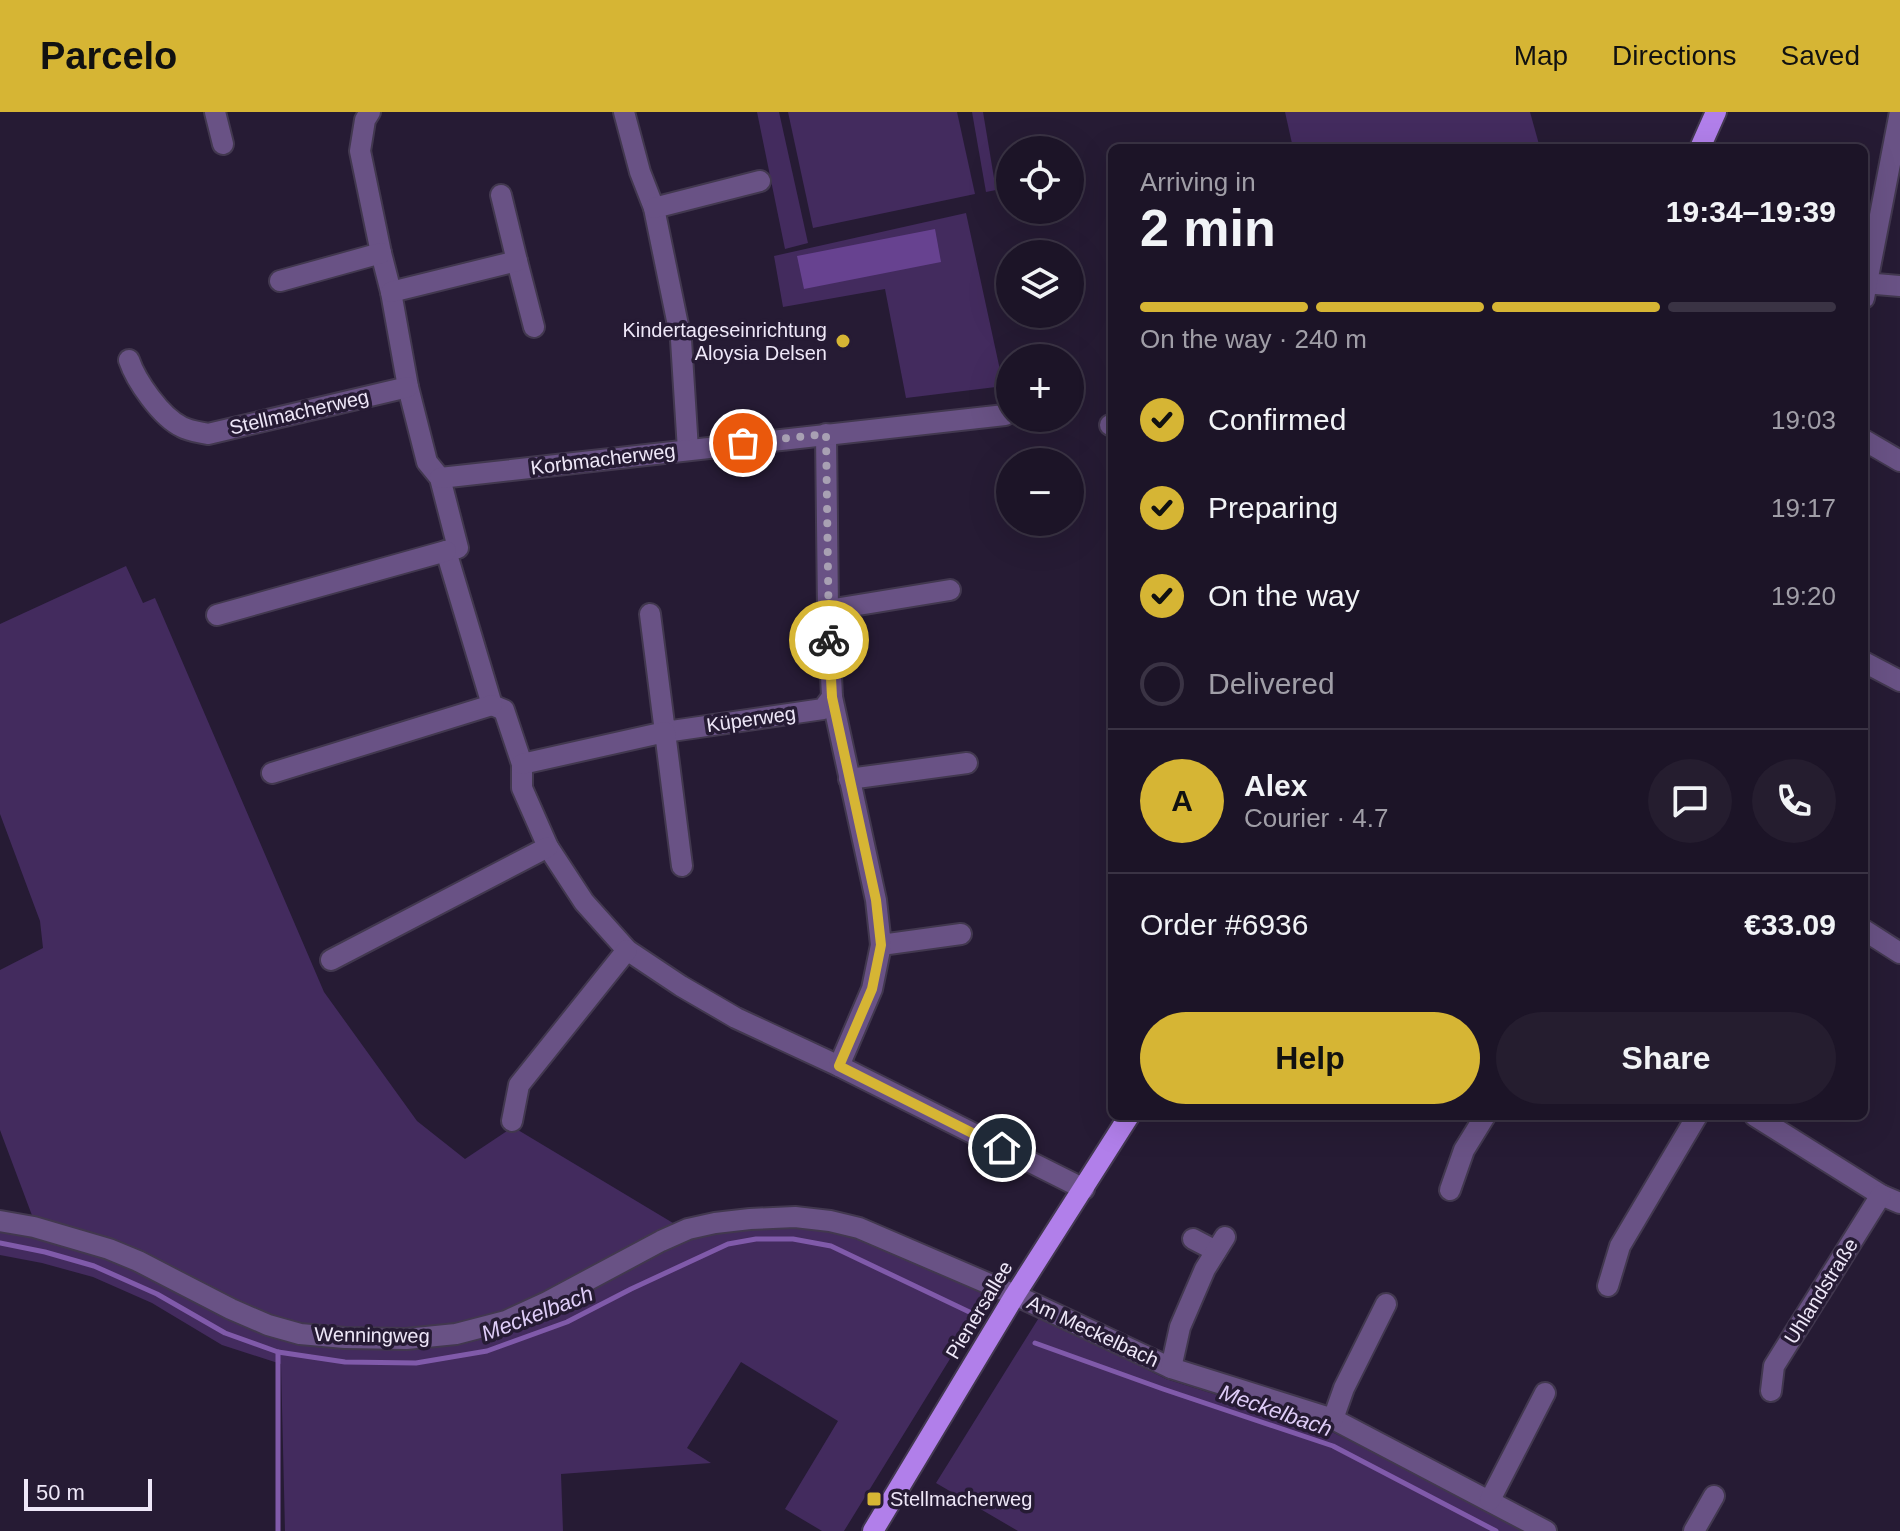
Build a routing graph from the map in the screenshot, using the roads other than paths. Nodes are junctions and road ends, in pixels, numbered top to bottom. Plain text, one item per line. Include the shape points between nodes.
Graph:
1 (215, 112) edge
2 (370, 112) edge
3 (624, 112) edge
4 (1716, 112) edge
5 (1900, 112) edge
6 (1898, 136) edge
7 (223, 144) dead end
8 (1702, 144) edge
9 (760, 181) dead end
10 (501, 195) dead end
11 (654, 208) junction
12 (381, 253) junction
13 (517, 261) junction
14 (1868, 274) edge
15 (280, 281) dead end
16 (1900, 286) edge
17 (1868, 288) edge
18 (391, 292) junction
19 (534, 327) dead end
20 (129, 360) dead end
21 (408, 387) junction
22 (996, 416) edge
23 (826, 434) junction
24 (1868, 442) edge
25 (688, 450) junction
26 (1900, 461) edge
27 (440, 478) junction
28 (446, 551) junction
29 (950, 590) dead end
30 (828, 610) junction
31 (650, 614) dead end
32 (217, 615) dead end
33 (1868, 664) edge
34 (1900, 681) edge
35 (832, 697) junction
36 (492, 705) junction
37 (665, 732) junction
38 (967, 763) dead end
39 (522, 764) junction
40 (272, 773) dead end
41 (849, 779) junction
42 (548, 847) junction
43 (682, 866) dead end
44 (1868, 933) edge
45 (961, 934) dead end
46 (881, 945) junction
47 (627, 950) junction
48 (1900, 953) edge
49 (331, 960) dead end
50 (839, 1066) junction
51 (1127, 1120) edge
52 (1483, 1120) edge
53 (1695, 1120) edge
54 (1762, 1120) edge
55 (512, 1121) dead end
56 (1084, 1189) junction
57 (1450, 1190) dead end
58 (1890, 1199) edge
59 (0, 1221) edge
60 (1193, 1239) dead end
61 (1608, 1286) dead end
62 (1015, 1295) junction
63 (1386, 1304) dead end
64 (1171, 1368) junction
65 (1771, 1391) dead end
66 (1545, 1393) dead end
67 (1333, 1419) junction
68 (1714, 1496) dead end
69 (1490, 1500) junction
70 (873, 1531) edge
71 (1546, 1531) edge
72 (1694, 1531) edge

1 - 7 street
2 - 12 street via 360,151
3 - 11 street
4 - 8 main road
5 - 6 street
6 - 14 street
9 - 11 street
10 - 13 street
11 - 25 street via 681,340
12 - 15 street
12 - 18 street
13 - 18 street
13 - 19 street
16 - 17 street
18 - 21 street
20 - 21 street, Stellmacherweg via 166,417 208,434
21 - 27 street via 427,462
22 - 23 street, Korbmacherweg
23 - 25 street, Korbmacherweg
23 - 30 street
24 - 26 street
25 - 27 street, Korbmacherweg
27 - 28 street via 458,548
28 - 32 street
28 - 36 street
29 - 30 street
30 - 35 street
31 - 37 street
33 - 34 street
35 - 37 street, Küperweg via 823,709
35 - 41 street
36 - 39 street via 504,710
36 - 40 street
37 - 39 street, Küperweg
37 - 43 street
38 - 41 street
39 - 42 street via 522,788
41 - 46 street
42 - 47 street via 584,902
42 - 49 street
44 - 48 street
45 - 46 street
46 - 50 street via 872,989
47 - 50 street via 736,1018
47 - 55 street via 519,1085
50 - 56 street
51 - 56 main road, Pienersallee
52 - 57 street via 1464,1150
53 - 61 street via 1620,1246
54 - 58 street
56 - 62 main road, Pienersallee
58 - 65 street, Uhlandstraße via 1774,1366
59 - 62 street, Wenningweg via 109,1249 268,1325 345,1338 456,1334 506,1321 688,1229 750,1219 795,1217 859,1228
60 - 64 street, Am Meckelbach via 1221,1244 1180,1327
62 - 64 street, Am Meckelbach
62 - 70 main road, Pienersallee
63 - 67 street
64 - 67 street, Am Meckelbach
66 - 69 street
67 - 69 street, Am Meckelbach
68 - 72 street
69 - 71 street, Am Meckelbach

